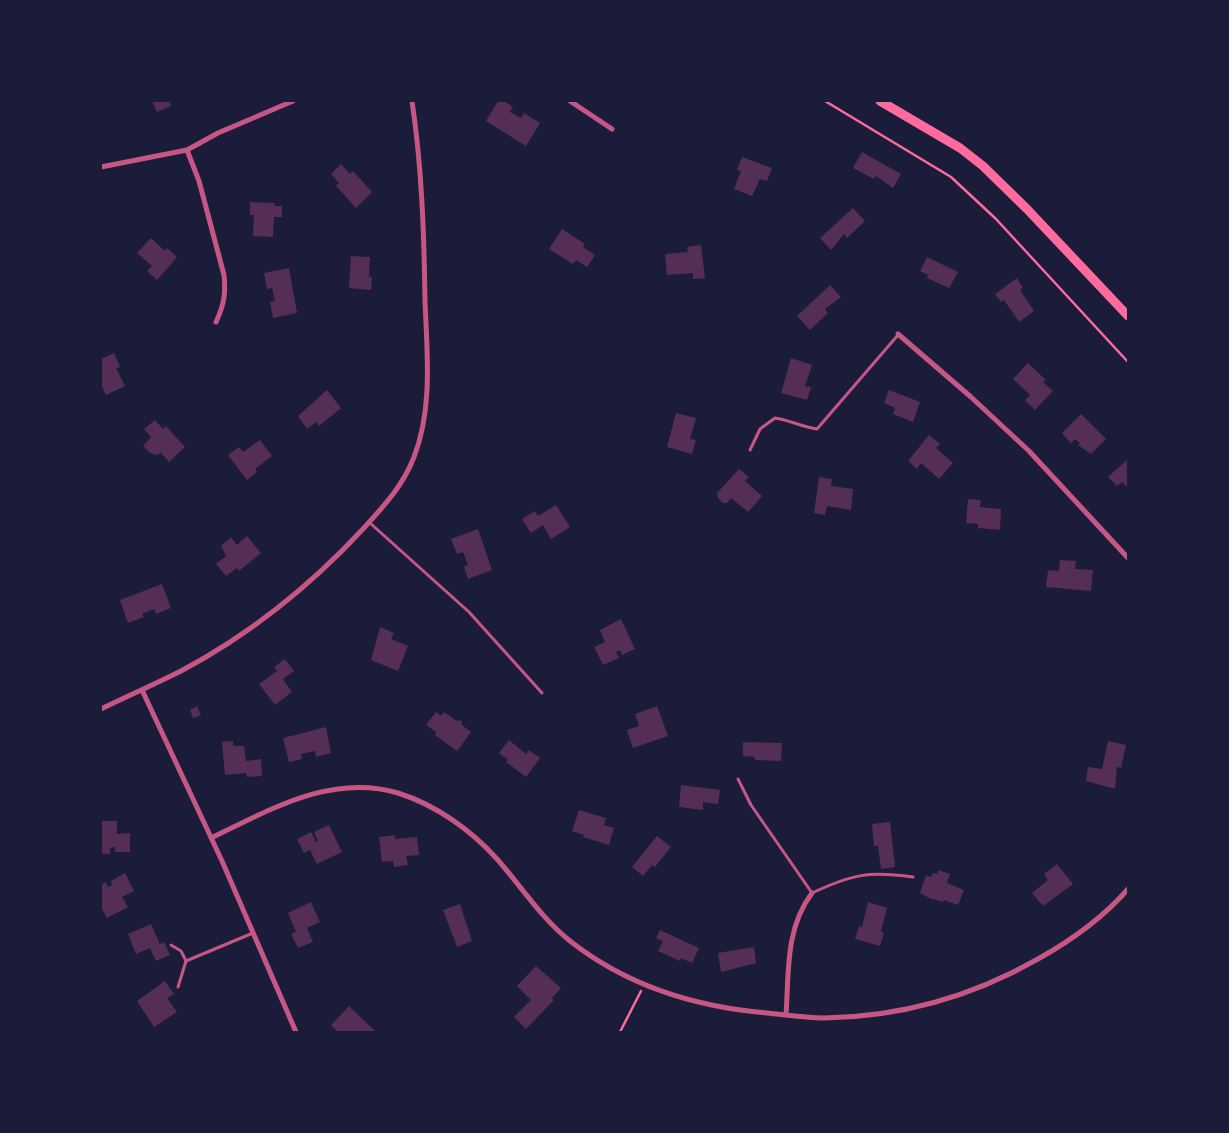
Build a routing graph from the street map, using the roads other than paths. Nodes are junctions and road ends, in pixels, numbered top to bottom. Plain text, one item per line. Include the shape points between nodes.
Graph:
1 (293, 101) edge
2 (412, 101) edge
3 (570, 101) edge
4 (880, 101) edge
5 (612, 129) dead end
6 (187, 150) junction
7 (101, 167) edge
8 (1128, 316) edge
9 (216, 322) dead end
10 (898, 334) joint
11 (750, 450) dead end
12 (369, 522) junction
13 (1128, 558) edge
14 (142, 690) junction
15 (542, 693) dead end
16 (101, 708) edge
17 (738, 779) dead end
18 (211, 838) junction
19 (913, 878) dead end
20 (1128, 889) edge
21 (812, 893) junction
22 (253, 933) junction
23 (171, 945) dead end
24 (186, 961) junction
25 (178, 987) dead end
26 (786, 1015) junction
27 (296, 1032) edge

1 - 6 street
2 - 12 street via 423,198 426,409 411,466 392,498
3 - 5 street
4 - 8 main road via 960,148 983,166
6 - 7 street
6 - 9 street via 199,181 224,275 224,307
10 - 11 lane via 817,429 775,418 760,429
10 - 13 street via 1029,451
12 - 14 street via 346,547 252,627 181,671
12 - 15 lane via 469,612
14 - 16 street
14 - 18 street
17 - 21 lane via 751,805
18 - 22 street
18 - 26 street via 312,793 357,787 397,793 459,825 496,858 560,933 596,959 645,984 698,1003 737,1011
19 - 21 lane via 880,873 844,878
20 - 26 street via 1080,933 982,987 910,1009 872,1015 823,1018
21 - 26 street via 791,937
22 - 24 lane
22 - 27 street
23 - 24 lane
24 - 25 lane

